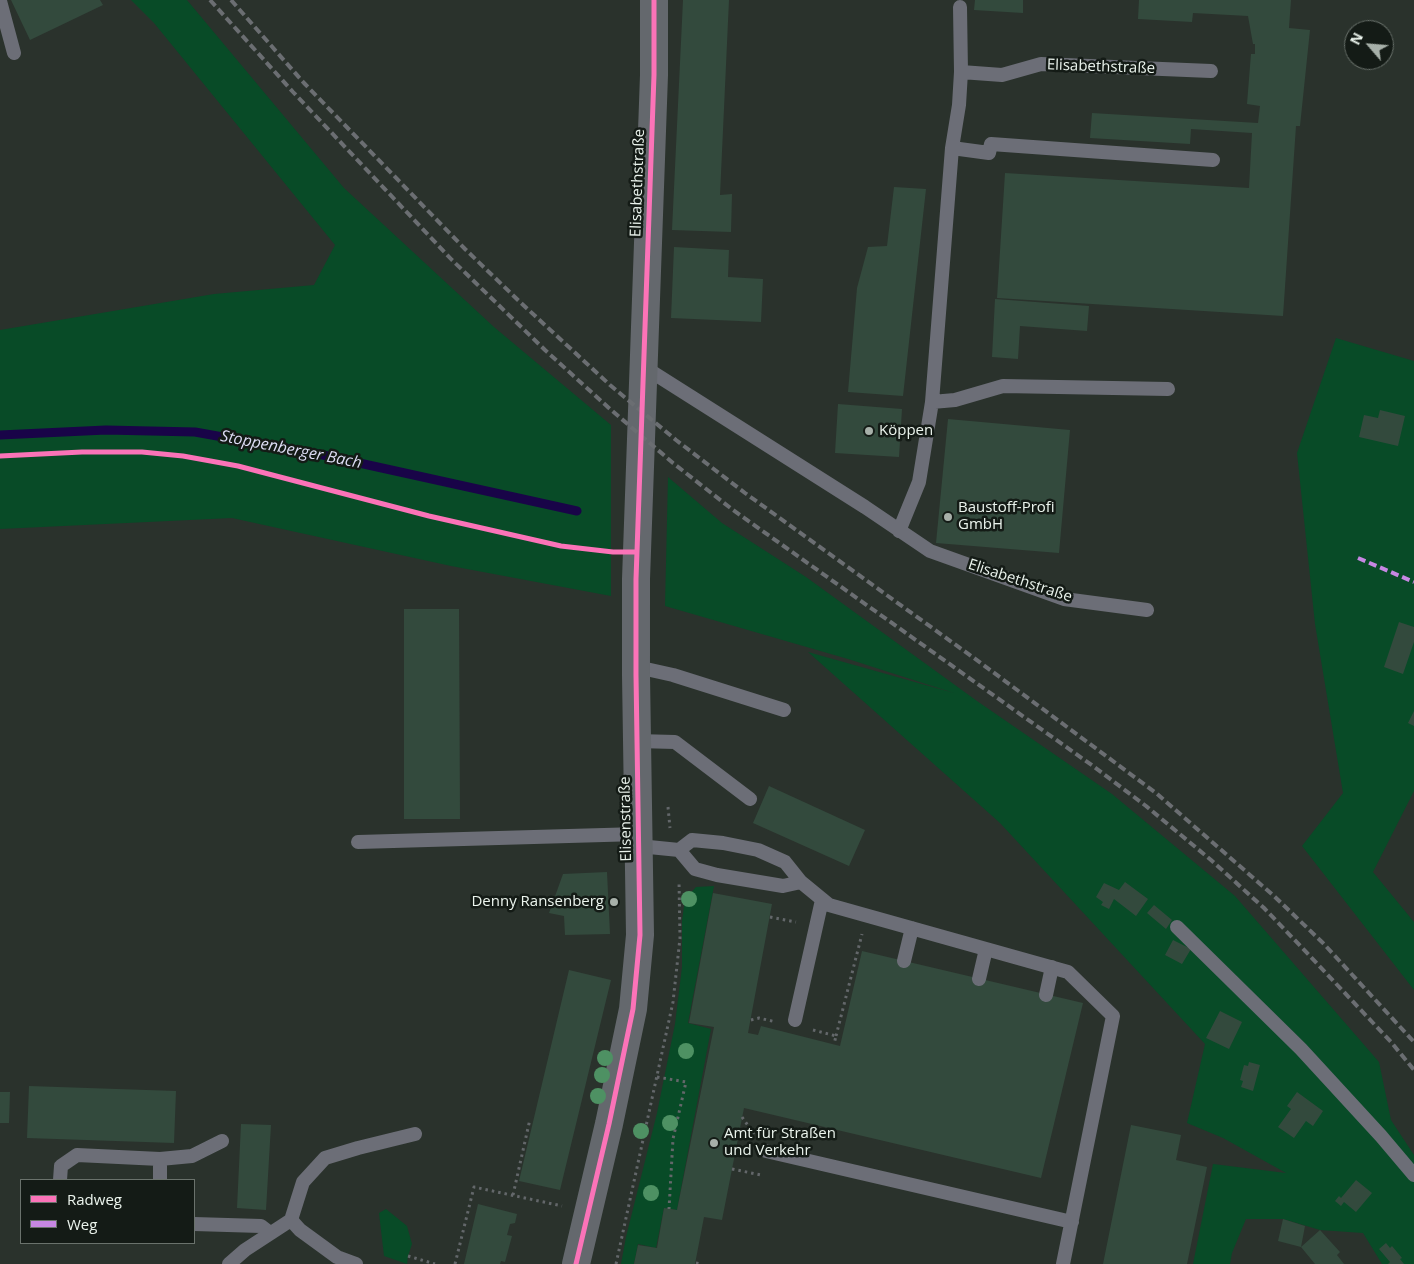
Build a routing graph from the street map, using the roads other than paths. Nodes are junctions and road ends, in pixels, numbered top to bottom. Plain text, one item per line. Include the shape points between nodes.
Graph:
1 (654, 0) edge
2 (0, 1) edge
3 (960, 7) dead end
4 (14, 53) dead end
5 (1211, 71) dead end
6 (961, 72) junction
7 (952, 148) junction
8 (1213, 160) dead end
9 (644, 367) junction
10 (1168, 388) dead end
11 (932, 402) junction
12 (899, 531) junction
13 (1147, 610) dead end
14 (637, 667) junction
15 (784, 710) dead end
16 (637, 741) junction
17 (750, 799) dead end
18 (639, 840) junction
19 (358, 842) dead end
20 (680, 850) junction
21 (801, 882) junction
22 (822, 900) junction
23 (1177, 927) dead end
24 (912, 928) junction
25 (986, 949) junction
26 (904, 961) dead end
27 (1052, 967) junction
28 (979, 979) dead end
29 (1046, 995) dead end
30 (795, 1020) dead end
31 (415, 1134) dead end
32 (222, 1141) dead end
33 (766, 1151) dead end
34 (160, 1159) junction
35 (1414, 1175) edge
36 (60, 1179) edge
37 (160, 1179) edge
38 (291, 1220) junction
39 (1072, 1222) junction
40 (195, 1224) edge
41 (598, 1231) dead end
42 (270, 1233) junction
43 (576, 1261) edge
44 (229, 1264) edge
45 (356, 1264) edge
46 (1063, 1264) edge

1 - 9 street, Elisabethstraße
2 - 4 lane
3 - 6 lane
5 - 6 lane, Elisabethstraße via 1041,64 1002,75
6 - 7 lane
7 - 8 lane via 989,152 991,144
7 - 11 lane
9 - 12 lane, Elisabethstraße
9 - 14 street, Elisenstraße via 636,579
10 - 11 lane via 1003,386 955,400
11 - 12 lane via 920,482
12 - 13 lane, Elisabethstraße via 930,551 1064,599
14 - 15 lane
14 - 16 street, Elisenstraße
16 - 17 lane via 675,742
16 - 18 street, Elisenstraße
18 - 19 lane
18 - 20 lane
18 - 43 street, Elisenstraße via 640,935 633,1009
20 - 21 lane via 695,869 783,886
20 - 21 lane via 692,840 758,850 784,862
21 - 22 lane
22 - 24 lane via 829,905
22 - 30 lane
23 - 35 lane via 1301,1049
24 - 25 lane
24 - 26 lane
25 - 27 lane
25 - 28 lane
27 - 29 lane
27 - 39 lane via 1068,972 1113,1016
31 - 38 lane via 325,1158 304,1182
32 - 34 lane via 192,1156
33 - 39 lane
34 - 36 lane via 77,1155 61,1166
34 - 37 lane
38 - 42 lane
38 - 45 lane via 337,1257
39 - 46 lane
40 - 42 lane via 261,1226
41 - 43 lane
42 - 44 lane

